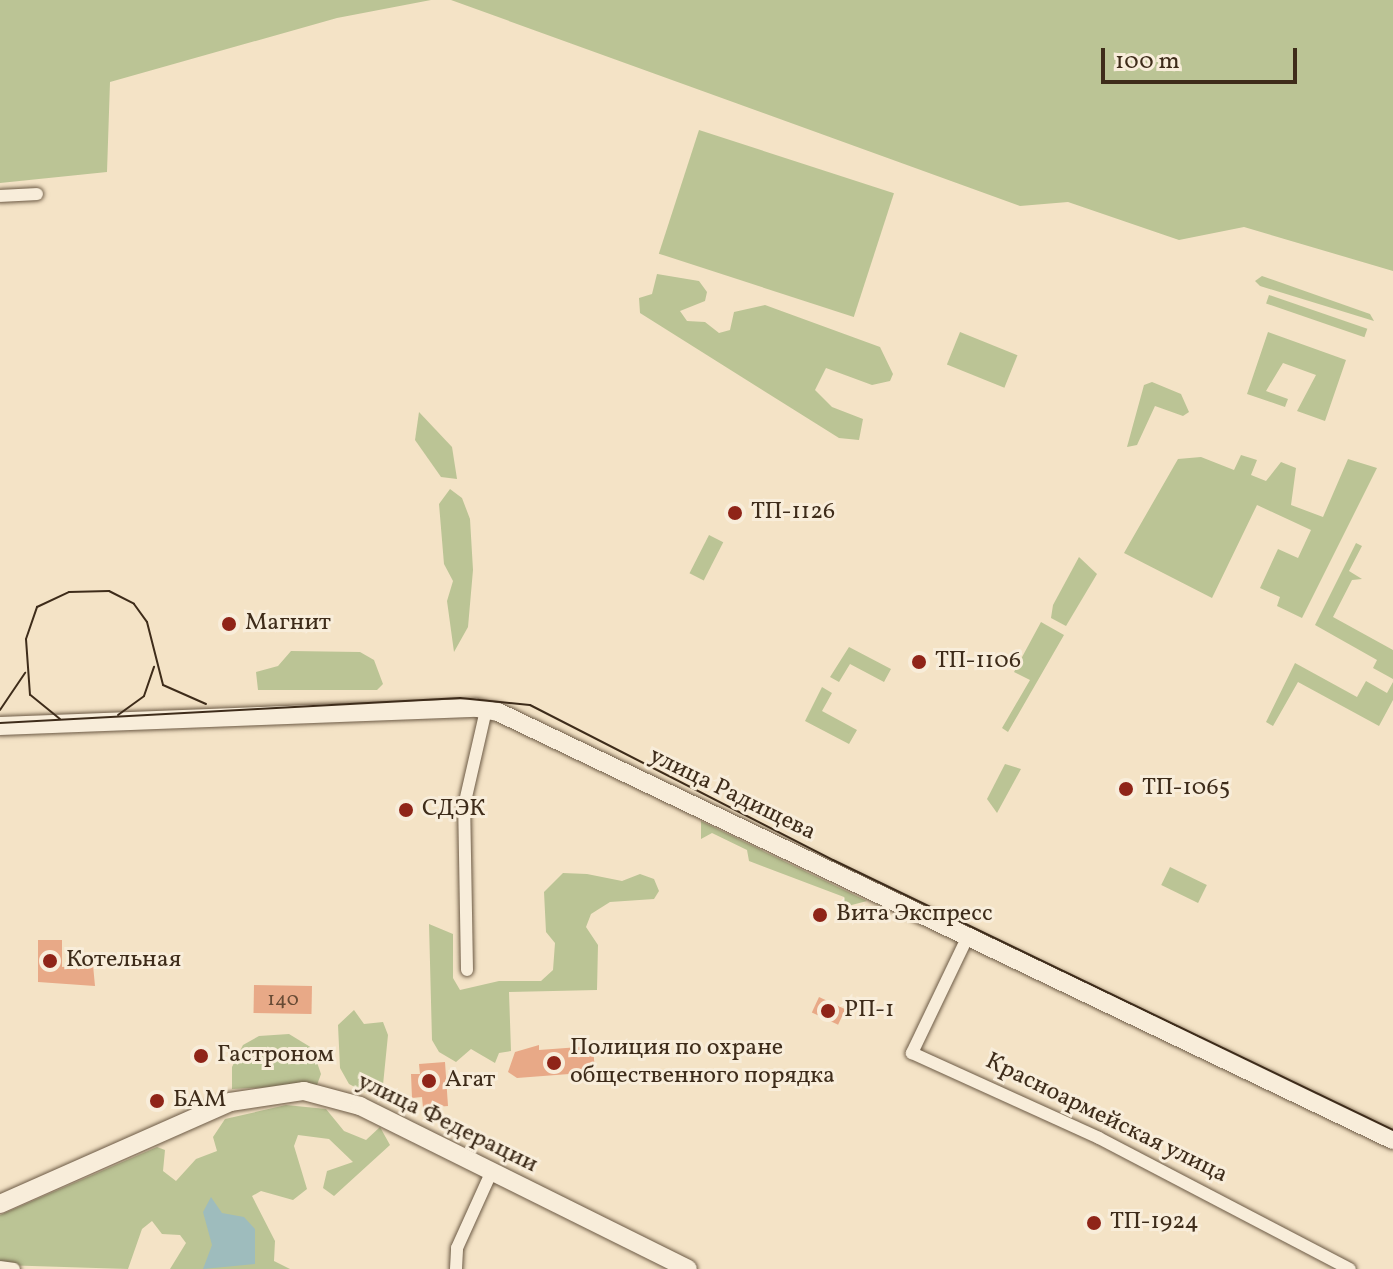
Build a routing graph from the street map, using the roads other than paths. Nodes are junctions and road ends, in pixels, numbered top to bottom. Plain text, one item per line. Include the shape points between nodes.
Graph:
1 (37, 194) dead end
2 (0, 196) edge
3 (486, 710) junction
4 (0, 726) edge
5 (968, 936) junction
6 (467, 970) dead end
7 (1393, 1140) edge
8 (491, 1173) junction
9 (0, 1204) edge
10 (0, 1267) edge
11 (14, 1269) edge
12 (456, 1269) edge
13 (688, 1269) edge
14 (1350, 1269) edge

1 - 2 street
3 - 4 street, улица Радищева
3 - 5 street, улица Радищева via 518,719
3 - 6 street via 464,802
5 - 7 street, улица Радищева
5 - 14 street, Красноармейская улица via 912,1053 1099,1138
8 - 9 street, улица Федерации via 345,1100 275,1092 230,1102
8 - 12 street via 457,1248
8 - 13 street, улица Федерации
10 - 11 street

